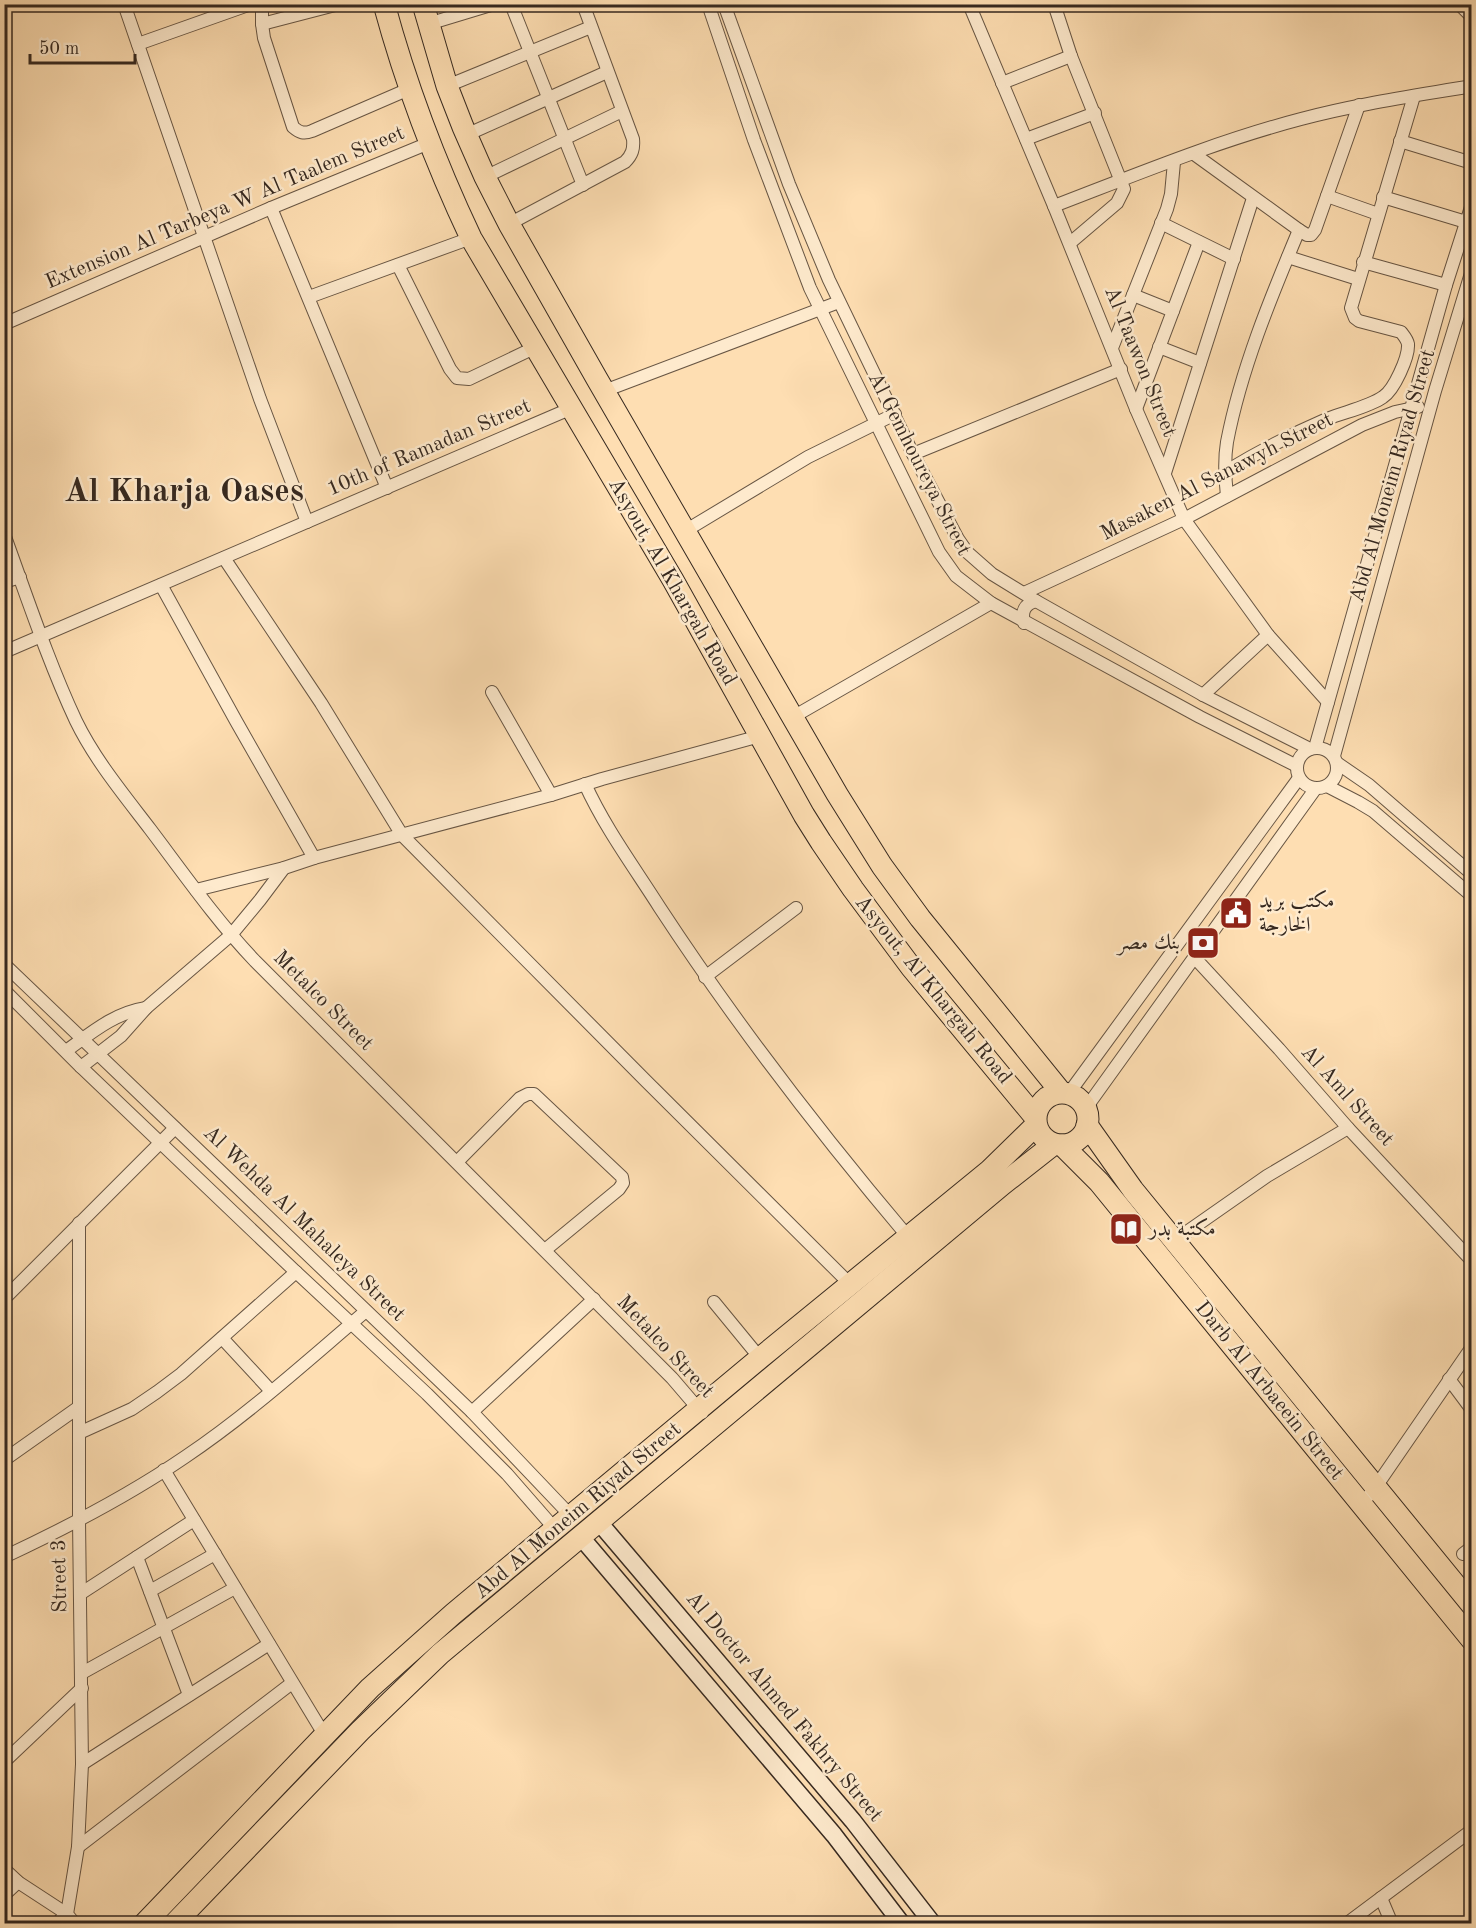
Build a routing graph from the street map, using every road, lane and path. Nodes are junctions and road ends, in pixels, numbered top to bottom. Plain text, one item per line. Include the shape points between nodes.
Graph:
1 (124, 4) edge
2 (251, 4) edge
3 (262, 4) edge
4 (339, 4) edge
5 (384, 4) edge
6 (494, 4) edge
7 (511, 4) edge
8 (583, 4) edge
9 (708, 4) edge
10 (724, 4) edge
11 (969, 4) edge
12 (1054, 4) edge
13 (1460, 4) edge
14 (425, 14) edge
15 (1472, 17) edge
16 (261, 24) junction
17 (591, 27) junction
18 (138, 44) junction
19 (738, 46) junction
20 (723, 52) junction
21 (529, 53) junction
22 (1071, 56) junction
23 (607, 72) junction
24 (1002, 83) junction
25 (447, 86) junction
26 (1472, 86) edge
27 (409, 89) junction
28 (1414, 96) junction
29 (548, 99) junction
30 (1359, 105) junction
31 (622, 111) junction
32 (1095, 114) junction
33 (466, 135) junction
34 (1026, 139) junction
35 (564, 140) junction
36 (1400, 141) junction
37 (429, 143) junction
38 (1194, 154) junction
39 (1174, 162) junction
40 (1472, 164) edge
41 (485, 177) junction
42 (1122, 180) junction
43 (789, 184) junction
44 (583, 185) junction
45 (772, 190) junction
46 (1327, 196) junction
47 (1383, 197) junction
48 (1253, 198) junction
49 (1472, 204) edge
50 (1054, 206) junction
51 (272, 208) junction
52 (1378, 214) junction
53 (1466, 222) junction
54 (1161, 223) junction
55 (509, 224) junction
56 (1299, 230) junction
57 (205, 238) junction
58 (471, 238) junction
59 (1199, 242) junction
60 (1070, 243) junction
61 (1288, 257) junction
62 (1234, 259) junction
63 (1363, 262) junction
64 (398, 265) junction
65 (1472, 270) edge
66 (1358, 279) junction
67 (1446, 285) junction
68 (1133, 295) junction
69 (309, 297) junction
70 (839, 302) junction
71 (819, 309) junction
72 (1173, 311) junction
73 (4, 324) edge
74 (536, 347) junction
75 (1112, 348) junction
76 (1159, 348) junction
77 (1200, 363) junction
78 (1121, 369) junction
79 (603, 391) junction
80 (1430, 406) junction
81 (572, 408) junction
82 (1355, 408) junction
83 (1412, 408) junction
84 (1136, 409) junction
85 (895, 414) junction
86 (875, 423) junction
87 (1362, 425) junction
88 (914, 454) junction
89 (1225, 472) junction
90 (1165, 473) junction
91 (387, 488) junction
92 (1227, 496) junction
93 (1184, 519) junction
94 (307, 522) junction
95 (685, 531) junction
96 (4, 534) edge
97 (224, 558) junction
98 (992, 574) junction
99 (20, 577) junction
100 (4, 582) edge
101 (161, 585) junction
102 (1024, 592) junction
103 (979, 595) junction
104 (1036, 601) junction
105 (991, 603) junction
106 (1024, 623) junction
107 (41, 636) junction
108 (1268, 636) junction
109 (4, 652) edge
110 (492, 692) dead end
111 (1203, 695) junction
112 (1328, 702) junction
113 (793, 717) junction
114 (760, 736) junction
115 (1313, 748) junction
116 (1336, 760) junction
117 (1298, 772) junction
118 (585, 784) junction
119 (1322, 787) junction
120 (551, 795) junction
121 (402, 835) junction
122 (314, 858) junction
123 (284, 868) junction
124 (1472, 874) edge
125 (196, 890) junction
126 (1472, 896) edge
127 (796, 908) dead end
128 (1193, 925) junction
129 (231, 935) junction
130 (1209, 936) junction
131 (1170, 957) junction
132 (1194, 957) junction
133 (4, 964) edge
134 (1186, 968) junction
135 (705, 977) junction
136 (4, 990) edge
137 (146, 1008) junction
138 (83, 1040) junction
139 (66, 1051) junction
140 (98, 1054) junction
141 (81, 1067) junction
142 (1065, 1093) junction
143 (1087, 1116) junction
144 (1036, 1121) junction
145 (175, 1128) junction
146 (1348, 1128) junction
147 (161, 1143) junction
148 (1058, 1145) junction
149 (457, 1162) junction
150 (80, 1223) junction
151 (909, 1238) junction
152 (1174, 1241) junction
153 (545, 1250) junction
154 (1472, 1261) edge
155 (296, 1272) junction
156 (851, 1285) junction
157 (1203, 1293) junction
158 (4, 1299) edge
159 (594, 1299) junction
160 (714, 1302) dead end
161 (366, 1311) junction
162 (1223, 1318) junction
163 (351, 1323) junction
164 (222, 1338) junction
165 (1472, 1347) edge
166 (760, 1358) junction
167 (1449, 1379) junction
168 (271, 1391) junction
169 (80, 1407) junction
170 (1472, 1410) edge
171 (472, 1412) junction
172 (706, 1418) junction
173 (79, 1433) junction
174 (4, 1461) edge
175 (164, 1470) junction
176 (536, 1480) junction
177 (1375, 1488) junction
178 (522, 1492) junction
179 (1361, 1505) junction
180 (79, 1520) junction
181 (194, 1520) junction
182 (598, 1521) junction
183 (563, 1523) junction
184 (580, 1536) junction
185 (215, 1554) junction
186 (4, 1557) edge
187 (137, 1557) junction
188 (235, 1588) junction
189 (150, 1591) junction
190 (80, 1594) junction
191 (1472, 1605) edge
192 (164, 1628) junction
193 (427, 1637) junction
194 (1472, 1640) edge
195 (269, 1644) junction
196 (440, 1654) junction
197 (82, 1673) junction
198 (292, 1683) junction
199 (82, 1688) junction
200 (189, 1695) junction
201 (325, 1736) junction
202 (4, 1762) edge
203 (82, 1764) junction
204 (853, 1821) junction
205 (1472, 1830) edge
206 (834, 1835) junction
207 (78, 1847) junction
208 (4, 1869) edge
209 (18, 1882) junction
210 (4, 1895) edge
211 (1381, 1898) junction
212 (71, 1919) edge
213 (56, 1923) edge
214 (144, 1923) edge
215 (174, 1923) edge
216 (902, 1923) edge
217 (933, 1923) edge
218 (1346, 1923) edge
219 (1392, 1923) edge

1 - 18 street
2 - 18 street
3 - 16 street
4 - 16 street
5 - 27 highway, Asyout, Al Khargah Road
6 - 14 street
7 - 21 street
8 - 17 street
9 - 20 street, Al Gemhoureya Street
10 - 19 street, Al Gemhoureya Street
11 - 24 street, Al Taawon Street
12 - 22 street
13 - 15 street
14 - 25 highway, Asyout, Al Khargah Road
16 - 27 street via 293,128 298,132 305,134
17 - 21 street
17 - 23 street
18 - 57 street
19 - 20 street
19 - 43 street, Al Gemhoureya Street
20 - 45 street, Al Gemhoureya Street
21 - 25 street
21 - 29 street
22 - 24 street
22 - 32 street
23 - 29 street
23 - 31 street
24 - 34 street, Al Taawon Street
25 - 33 highway, Asyout, Al Khargah Road
26 - 28 street
27 - 37 highway, Asyout, Al Khargah Road
28 - 30 street
28 - 36 street
29 - 33 street
29 - 35 street
30 - 38 street via 1301,119
30 - 46 street
31 - 35 street
31 - 44 street via 633,139 631,156
32 - 34 street
32 - 42 street
33 - 41 highway, Asyout, Al Khargah Road
34 - 50 street, Al Taawon Street
35 - 41 street
35 - 44 street
36 - 40 street
36 - 47 street
37 - 51 street, Extension Al Tarbeya W Al Taalem Street
37 - 58 highway, Asyout, Al Khargah Road
38 - 39 street
38 - 48 street
39 - 42 street
39 - 54 street via 1171,194
41 - 55 highway, Asyout, Al Khargah Road
42 - 50 street
42 - 60 street via 1123,194 1117,203
43 - 45 street
43 - 70 street, Al Gemhoureya Street
44 - 55 street
45 - 71 street, Al Gemhoureya Street
46 - 52 street
46 - 56 street via 1314,233 1307,235
47 - 52 street
47 - 53 street
48 - 56 street
48 - 62 street
49 - 53 street, Abd Al Moneim Riyad Street
50 - 60 street, Al Taawon Street
51 - 57 street, Extension Al Tarbeya W Al Taalem Street
51 - 69 street
52 - 63 street
53 - 67 street, Abd Al Moneim Riyad Street
54 - 59 street
54 - 68 street
55 - 79 highway, Asyout, Al Khargah Road
56 - 61 street
57 - 73 street, Extension Al Tarbeya W Al Taalem Street
57 - 94 street
58 - 64 street
58 - 74 highway, Asyout, Al Khargah Road
59 - 62 street
59 - 72 street
60 - 75 street, Al Taawon Street
61 - 66 street
61 - 89 street via 1255,342 1227,443
62 - 77 street
63 - 66 street
63 - 67 street
64 - 69 street
64 - 74 street via 457,378 469,379
65 - 80 street, Abd Al Moneim Riyad Street
66 - 82 street via 1351,308 1355,318 1401,332 1408,346 1391,390 1378,400
67 - 83 street, Abd Al Moneim Riyad Street
68 - 72 street
68 - 75 street
69 - 91 street
70 - 71 street
70 - 85 street, Al Gemhoureya Street
71 - 79 street
71 - 86 street, Al Gemhoureya Street
72 - 76 street
74 - 81 highway, Asyout, Al Khargah Road
75 - 78 street, Al Taawon Street
76 - 77 street
76 - 84 street
77 - 90 street
78 - 84 street, Al Taawon Street
78 - 88 street
79 - 95 highway, Asyout, Al Khargah Road
80 - 83 street, Masaken Al Sanawyh Street
80 - 116 street, Abd Al Moneim Riyad Street
81 - 91 street, 10th of Ramadan Street
81 - 114 highway, Asyout, Al Khargah Road
82 - 87 street
82 - 89 street via 1284,439
83 - 87 street, Masaken Al Sanawyh Street
83 - 112 street, Abd Al Moneim Riyad Street
84 - 90 street, Al Taawon Street
85 - 86 street
85 - 88 street, Al Gemhoureya Street
86 - 95 street
86 - 103 street, Al Gemhoureya Street via 939,552 956,576
87 - 92 street, Masaken Al Sanawyh Street
88 - 98 street, Al Gemhoureya Street via 958,539
89 - 92 street
90 - 93 street, Al Taawon Street
91 - 94 street, 10th of Ramadan Street
92 - 93 street, Masaken Al Sanawyh Street
93 - 102 street, Masaken Al Sanawyh Street
93 - 108 street, Al Taawon Street
94 - 97 street, 10th of Ramadan Street
95 - 113 highway, Asyout, Al Khargah Road
96 - 99 street, Metalco Street
97 - 101 street, 10th of Ramadan Street
97 - 121 street via 321,703
98 - 102 street, Al Gemhoureya Street
98 - 103 street via 989,587
99 - 100 street
99 - 107 street, Metalco Street
101 - 107 street, 10th of Ramadan Street
101 - 122 street
102 - 104 street, Al Gemhoureya Street
103 - 105 street, Al Gemhoureya Street
104 - 106 street via 1024,608
104 - 111 street, Al Gemhoureya Street
105 - 106 street, Al Gemhoureya Street
105 - 113 street
106 - 117 street, Al Gemhoureya Street
107 - 109 street, 10th of Ramadan Street
107 - 125 street, Metalco Street via 93,752
108 - 111 street
108 - 112 street, Al Taawon Street
110 - 120 street
111 - 115 street, Al Gemhoureya Street
112 - 115 street, Abd Al Moneim Riyad Street
113 - 142 highway, Asyout, Al Khargah Road via 850,816 901,893
114 - 118 street
114 - 144 highway, Asyout, Al Khargah Road via 816,833 872,916
115 - 116 street via 1322,748
115 - 117 street via 1301,756
116 - 119 street via 1336,776
116 - 124 street
117 - 119 street via 1306,785
117 - 128 street
118 - 120 street
118 - 135 street via 608,830
119 - 126 street via 1373,812
119 - 130 street
120 - 121 street
121 - 122 street
121 - 156 street
122 - 123 street
123 - 125 street
123 - 129 street
125 - 129 street, Metalco Street
127 - 135 street
128 - 130 street
128 - 131 street
129 - 137 street
129 - 149 street, Metalco Street
130 - 132 street
131 - 134 street
131 - 142 street
132 - 134 street
132 - 146 street, Al Aml Street
133 - 138 street, Al Wehda Al Mahaleya Street
134 - 143 street
135 - 151 street via 854,1174
136 - 139 street, Al Wehda Al Mahaleya Street
137 - 138 street via 119,1016
137 - 140 street
138 - 139 street
138 - 140 street, Al Wehda Al Mahaleya Street
139 - 141 street, Al Wehda Al Mahaleya Street
140 - 141 street
140 - 145 street, Al Wehda Al Mahaleya Street
141 - 147 street, Al Wehda Al Mahaleya Street
142 - 143 highway via 1082,1101
142 - 144 highway via 1043,1099
143 - 148 highway via 1082,1135 1073,1143
143 - 152 highway, Darb Al Arbaeein Street via 1133,1190
144 - 148 highway via 1040,1134
144 - 151 highway, Abd Al Moneim Riyad Street via 989,1172
145 - 147 street
145 - 161 street, Al Wehda Al Mahaleya Street
146 - 152 street via 1267,1176
146 - 154 street, Al Aml Street
147 - 150 street
147 - 155 street, Al Wehda Al Mahaleya Street
148 - 157 highway, Darb Al Arbaeein Street via 1099,1182
148 - 172 highway, Abd Al Moneim Riyad Street
149 - 153 street, Metalco Street
149 - 153 street via 520,1098 534,1094 622,1177 619,1189
150 - 158 street
150 - 169 street, Street 3
151 - 156 highway, Abd Al Moneim Riyad Street
152 - 157 highway, Darb Al Arbaeein Street
153 - 159 street, Metalco Street
155 - 163 street, Al Wehda Al Mahaleya Street
155 - 164 street
156 - 166 highway, Abd Al Moneim Riyad Street
157 - 162 highway, Darb Al Arbaeein Street
159 - 171 street
159 - 172 street, Metalco Street
160 - 166 street
161 - 163 street
161 - 171 street, Al Wehda Al Mahaleya Street
162 - 177 highway, Darb Al Arbaeein Street
162 - 179 highway, Darb Al Arbaeein Street
163 - 168 street
163 - 178 street, Al Wehda Al Mahaleya Street via 454,1420
164 - 168 street
164 - 173 street via 132,1409
165 - 167 street
166 - 172 highway, Abd Al Moneim Riyad Street
167 - 170 street
167 - 177 street
168 - 175 street
169 - 173 street, Street 3
169 - 174 street
171 - 176 street, Al Wehda Al Mahaleya Street
172 - 182 highway, Abd Al Moneim Riyad Street
172 - 183 highway, Abd Al Moneim Riyad Street
173 - 180 street, Street 3
175 - 180 street
175 - 181 street
176 - 178 street
176 - 183 street, Al Wehda Al Mahaleya Street
177 - 179 street
177 - 191 highway, Darb Al Arbaeein Street
178 - 183 street, Al Wehda Al Mahaleya Street
179 - 194 highway, Darb Al Arbaeein Street
180 - 186 street
180 - 190 street, Street 3
181 - 185 street
181 - 187 street
182 - 184 highway, Abd Al Moneim Riyad Street
182 - 204 street, Al Doctor Ahmed Fakhry Street
183 - 193 highway, Abd Al Moneim Riyad Street
184 - 196 highway, Abd Al Moneim Riyad Street
184 - 206 street, Al Doctor Ahmed Fakhry Street
185 - 188 street
185 - 189 street
187 - 189 street
187 - 190 street
188 - 192 street
188 - 195 street
189 - 192 street
190 - 197 street, Street 3
192 - 197 street
192 - 200 street
193 - 196 highway
193 - 201 highway, Abd Al Moneim Riyad Street via 370,1688
195 - 198 street
195 - 200 street
196 - 215 highway, Abd Al Moneim Riyad Street
197 - 199 street, Street 3
198 - 201 street
198 - 207 street
199 - 202 street
199 - 203 street, Street 3
200 - 203 street
201 - 214 highway, Abd Al Moneim Riyad Street
203 - 207 street, Street 3
204 - 206 street
204 - 217 street, Al Doctor Ahmed Fakhry Street
205 - 211 street
206 - 216 street, Al Doctor Ahmed Fakhry Street
207 - 212 street, Street 3
208 - 209 street
209 - 210 street
209 - 212 street
211 - 218 street
211 - 219 street
212 - 213 street

